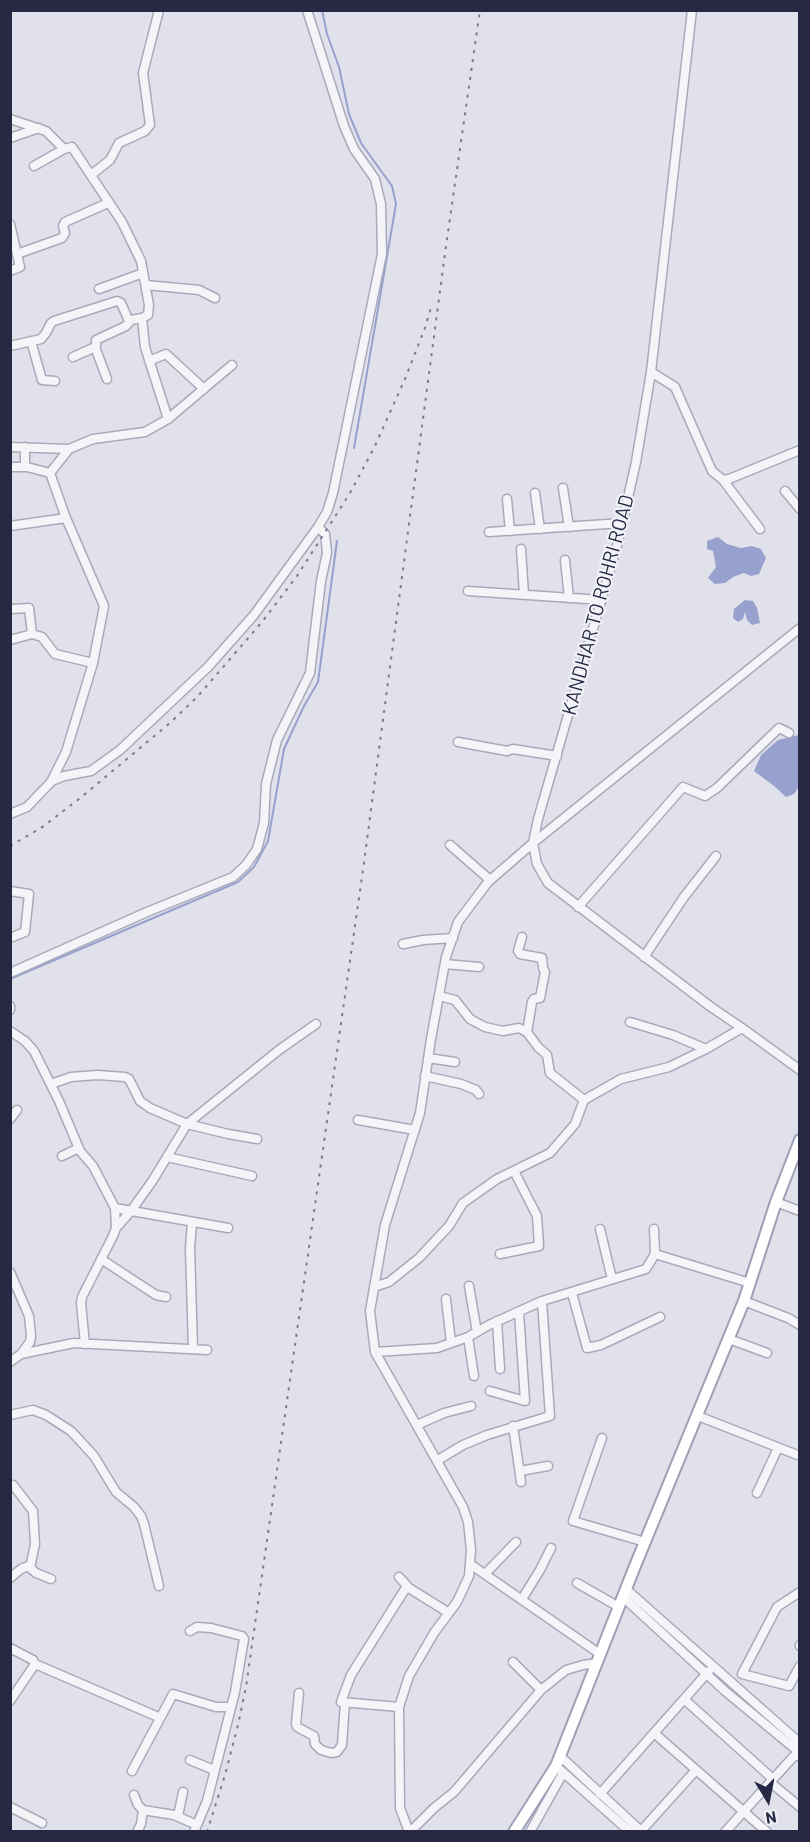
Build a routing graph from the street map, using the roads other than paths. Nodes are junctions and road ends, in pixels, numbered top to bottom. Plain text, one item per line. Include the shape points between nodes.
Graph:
1 (159, 10) edge
2 (307, 10) edge
3 (693, 10) edge
4 (10, 119) edge
5 (40, 128) junction
6 (10, 138) edge
7 (64, 149) junction
8 (34, 166) dead end
9 (91, 175) junction
10 (108, 203) junction
11 (10, 224) edge
12 (17, 254) junction
13 (10, 271) edge
14 (143, 273) junction
15 (146, 285) junction
16 (99, 289) dead end
17 (216, 298) dead end
18 (142, 318) junction
19 (131, 320) junction
20 (31, 341) junction
21 (10, 345) edge
22 (95, 347) junction
23 (73, 357) dead end
24 (149, 361) junction
25 (232, 365) dead end
26 (651, 372) junction
27 (107, 379) dead end
28 (55, 381) dead end
29 (204, 389) junction
30 (168, 418) junction
31 (10, 447) edge
32 (25, 447) junction
33 (69, 449) junction
34 (800, 450) edge
35 (10, 467) edge
36 (25, 467) junction
37 (50, 473) junction
38 (723, 480) junction
39 (563, 488) dead end
40 (785, 491) dead end
41 (535, 493) dead end
42 (507, 499) dead end
43 (800, 509) edge
44 (66, 518) junction
45 (622, 523) junction
46 (10, 526) edge
47 (318, 526) junction
48 (568, 527) junction
49 (540, 529) junction
50 (760, 529) dead end
51 (510, 531) junction
52 (489, 532) dead end
53 (521, 549) dead end
54 (565, 560) dead end
55 (468, 591) dead end
56 (524, 594) junction
57 (569, 598) junction
58 (602, 600) junction
59 (10, 609) edge
60 (800, 628) edge
61 (32, 634) junction
62 (10, 640) edge
63 (93, 663) junction
64 (789, 733) dead end
65 (458, 742) dead end
66 (556, 756) junction
67 (51, 782) junction
68 (10, 814) edge
69 (533, 843) junction
70 (450, 845) dead end
71 (716, 856) dead end
72 (490, 880) junction
73 (10, 891) edge
74 (578, 907) junction
75 (522, 937) dead end
76 (10, 938) edge
77 (453, 938) junction
78 (404, 944) dead end
79 (644, 957) junction
80 (445, 964) junction
81 (479, 967) dead end
82 (10, 974) edge
83 (439, 996) junction
84 (630, 1022) dead end
85 (316, 1024) dead end
86 (742, 1028) junction
87 (10, 1031) edge
88 (527, 1032) junction
89 (706, 1049) junction
90 (428, 1058) junction
91 (455, 1062) dead end
92 (800, 1070) edge
93 (425, 1076) junction
94 (51, 1084) junction
95 (479, 1094) dead end
96 (584, 1100) junction
97 (17, 1110) dead end
98 (10, 1119) edge
99 (358, 1120) dead end
100 (187, 1124) junction
101 (415, 1130) junction
102 (257, 1139) dead end
103 (800, 1140) edge
104 (79, 1149) junction
105 (62, 1156) dead end
106 (167, 1157) junction
107 (514, 1171) junction
108 (252, 1176) dead end
109 (776, 1202) junction
110 (115, 1208) junction
111 (131, 1211) junction
112 (800, 1211) edge
113 (192, 1223) junction
114 (116, 1228) junction
115 (228, 1228) dead end
116 (600, 1229) dead end
117 (654, 1229) dead end
118 (500, 1254) dead end
119 (655, 1254) junction
120 (101, 1260) junction
121 (10, 1272) edge
122 (612, 1279) junction
123 (750, 1283) junction
124 (469, 1286) dead end
125 (375, 1287) junction
126 (572, 1293) junction
127 (166, 1297) dead end
128 (446, 1299) dead end
129 (744, 1300) junction
130 (542, 1301) junction
131 (519, 1312) junction
132 (660, 1317) dead end
133 (496, 1322) junction
134 (800, 1325) edge
135 (477, 1332) junction
136 (468, 1337) junction
137 (729, 1339) junction
138 (451, 1343) junction
139 (85, 1344) junction
140 (193, 1349) junction
141 (207, 1350) dead end
142 (375, 1352) junction
143 (767, 1353) dead end
144 (21, 1354) junction
145 (10, 1362) edge
146 (500, 1369) dead end
147 (474, 1376) dead end
148 (490, 1392) dead end
149 (471, 1406) dead end
150 (10, 1415) edge
151 (698, 1416) junction
152 (417, 1425) junction
153 (513, 1426) junction
154 (602, 1438) dead end
155 (778, 1448) junction
156 (800, 1456) edge
157 (438, 1460) junction
158 (548, 1466) dead end
159 (520, 1471) junction
160 (522, 1482) dead end
161 (13, 1485) dead end
162 (757, 1493) dead end
163 (516, 1542) dead end
164 (645, 1542) junction
165 (551, 1548) dead end
166 (470, 1563) junction
167 (30, 1568) junction
168 (485, 1574) junction
169 (399, 1576) dead end
170 (10, 1578) edge
171 (51, 1579) dead end
172 (577, 1583) dead end
173 (159, 1586) dead end
174 (407, 1586) junction
175 (800, 1592) edge
176 (622, 1598) junction
177 (522, 1599) junction
178 (449, 1613) junction
179 (189, 1631) dead end
180 (10, 1648) edge
181 (599, 1658) junction
182 (513, 1662) dead end
183 (35, 1664) junction
184 (800, 1666) edge
185 (710, 1670) junction
186 (541, 1690) junction
187 (298, 1693) dead end
188 (684, 1700) junction
189 (10, 1701) edge
190 (345, 1702) junction
191 (231, 1707) junction
192 (399, 1707) junction
193 (156, 1716) dead end
194 (654, 1733) junction
195 (800, 1743) edge
196 (800, 1754) edge
197 (190, 1760) dead end
198 (560, 1765) junction
199 (214, 1770) junction
200 (696, 1770) junction
201 (132, 1771) dead end
202 (772, 1780) junction
203 (183, 1792) dead end
204 (600, 1794) junction
205 (134, 1795) dead end
206 (10, 1807) edge
207 (800, 1808) edge
208 (143, 1810) junction
209 (744, 1812) junction
210 (178, 1816) junction
211 (42, 1823) dead end
212 (195, 1828) edge
213 (533, 1830) edge
214 (630, 1831) edge
215 (641, 1831) edge
216 (137, 1832) edge
217 (409, 1832) edge
218 (514, 1832) edge
219 (725, 1832) edge
220 (766, 1832) edge

1 - 9 street via 143,73 150,125 119,143 110,160
2 - 47 street via 344,126 375,179 381,204 382,254 333,493
3 - 26 street, KANDHAR TO ROHRI ROAD
4 - 5 street
5 - 6 street
5 - 7 street
7 - 8 street
7 - 9 street via 72,147
9 - 10 street
10 - 12 street via 65,222 62,238
10 - 14 street via 122,222
11 - 12 street
12 - 13 street via 20,267
14 - 15 street
14 - 16 street
15 - 17 street via 199,290
15 - 18 street via 148,315
18 - 19 street
18 - 24 street
19 - 20 street via 117,301 51,323 41,339
19 - 22 street via 96,340
20 - 21 street
20 - 28 street via 42,380
22 - 23 street
22 - 27 street
24 - 29 street via 166,354
24 - 30 street
25 - 29 street
26 - 38 street via 675,387 712,471
26 - 45 street, KANDHAR TO ROHRI ROAD
29 - 30 street
30 - 33 street via 145,432 93,439
31 - 32 street
32 - 33 street
32 - 36 street
33 - 37 street
34 - 38 street
35 - 36 street
36 - 37 street
37 - 44 street
38 - 50 street
39 - 48 street
40 - 43 street
41 - 49 street
42 - 51 street
44 - 46 street
44 - 63 street via 104,606
45 - 48 street
45 - 58 street, KANDHAR TO ROHRI ROAD
47 - 67 street via 255,615 208,667 120,750 91,771
47 - 82 street via 325,534 327,553 310,673 277,740 266,784 264,823 257,849 246,865 233,877
48 - 49 street
49 - 51 street
51 - 52 street
53 - 56 street
54 - 57 street
55 - 56 street
56 - 57 street
57 - 58 street
58 - 66 street, KANDHAR TO ROHRI ROAD
59 - 61 street via 29,608
60 - 69 street
61 - 62 street
61 - 63 street via 42,637 55,654
63 - 67 street via 66,752
64 - 74 street via 778,728 705,796 683,787
65 - 66 street
66 - 69 street, KANDHAR TO ROHRI ROAD
67 - 68 street via 27,807
69 - 72 street
69 - 74 street via 537,864 549,883
70 - 72 street
71 - 79 street
72 - 77 street via 458,922
73 - 76 street via 29,894 25,932
74 - 79 street
75 - 88 street via 518,951 542,958 545,972 540,998 532,1002
77 - 78 street
77 - 80 street
79 - 86 street
80 - 81 street
80 - 83 street
83 - 88 street via 454,1000 470,1019 485,1027 503,1031 519,1028
83 - 90 street
84 - 89 street
85 - 100 street
86 - 89 street
86 - 92 street
87 - 94 street via 34,1051
88 - 96 street via 547,1055 550,1073
89 - 96 street via 669,1067 621,1079
90 - 91 street
90 - 93 street
93 - 95 street via 461,1084
93 - 101 street
94 - 100 street via 72,1077 125,1077 140,1101
94 - 104 street
96 - 107 street via 575,1124 550,1153
97 - 98 street
99 - 101 street
100 - 102 street
100 - 106 street
101 - 125 street via 385,1226
103 - 109 main road
104 - 105 street
104 - 110 street via 93,1166
106 - 108 street
106 - 111 street
107 - 118 street via 537,1216 539,1246
107 - 125 street via 463,1203 449,1226 419,1258 389,1282
109 - 112 street
109 - 123 main road
110 - 111 street
110 - 114 street
111 - 113 street
111 - 114 street
113 - 115 street
113 - 140 street
114 - 120 street
116 - 122 street
117 - 119 street
119 - 122 street via 646,1269
119 - 123 street
120 - 127 street via 156,1295
120 - 139 street via 82,1297
121 - 144 street via 29,1316 30,1342
122 - 126 street
123 - 129 main road
124 - 135 street
125 - 142 street via 370,1311
126 - 130 street
126 - 132 street via 587,1348
128 - 138 street
129 - 134 street
129 - 137 main road
130 - 131 street
130 - 153 street via 550,1416
131 - 133 street
131 - 148 street via 525,1401
133 - 135 street
133 - 146 street
135 - 136 street
136 - 138 street
136 - 147 street
137 - 143 street
137 - 151 main road
138 - 142 street via 437,1348
139 - 140 street
139 - 144 street
140 - 141 street
142 - 152 street
144 - 145 street
149 - 152 street
150 - 173 street via 33,1410 46,1415 71,1431 94,1456 116,1491 141,1516
151 - 155 street
151 - 164 main road
152 - 157 street
153 - 157 street via 463,1444
153 - 159 street
154 - 164 street via 573,1521
155 - 156 street
155 - 162 street
157 - 166 street via 468,1522
158 - 159 street
159 - 160 street
161 - 167 street via 33,1511 35,1544
163 - 168 street
164 - 176 main road
165 - 177 street
166 - 168 street
166 - 178 street via 469,1576
167 - 170 street via 21,1569
167 - 171 street
168 - 177 street
169 - 174 street
172 - 176 street
174 - 178 street
174 - 190 street via 351,1675 341,1702
175 - 184 street via 777,1607 742,1674 789,1686
176 - 181 main road
176 - 185 street
177 - 181 street
178 - 192 street via 409,1676
179 - 191 street via 210,1628 244,1639
180 - 183 street
181 - 186 street via 566,1670
181 - 198 main road
182 - 186 street
183 - 189 street
183 - 193 street
185 - 188 street
185 - 195 street
185 - 196 street via 725,1691
186 - 217 street via 454,1792
187 - 190 street via 297,1727 314,1736 317,1748 331,1753 342,1745
188 - 194 street
188 - 202 street
190 - 192 street
191 - 199 street
191 - 201 street via 216,1707 173,1694
192 - 217 street via 400,1808
194 - 200 street
194 - 204 street
196 - 202 street
197 - 199 street
198 - 204 street
198 - 213 street
198 - 214 street
198 - 218 main road
199 - 212 street
200 - 209 street
200 - 215 street
202 - 207 street
202 - 209 street
203 - 210 street
204 - 215 street
205 - 208 street
206 - 211 street
208 - 210 street
208 - 216 street
209 - 219 street
209 - 220 street
210 - 212 street

